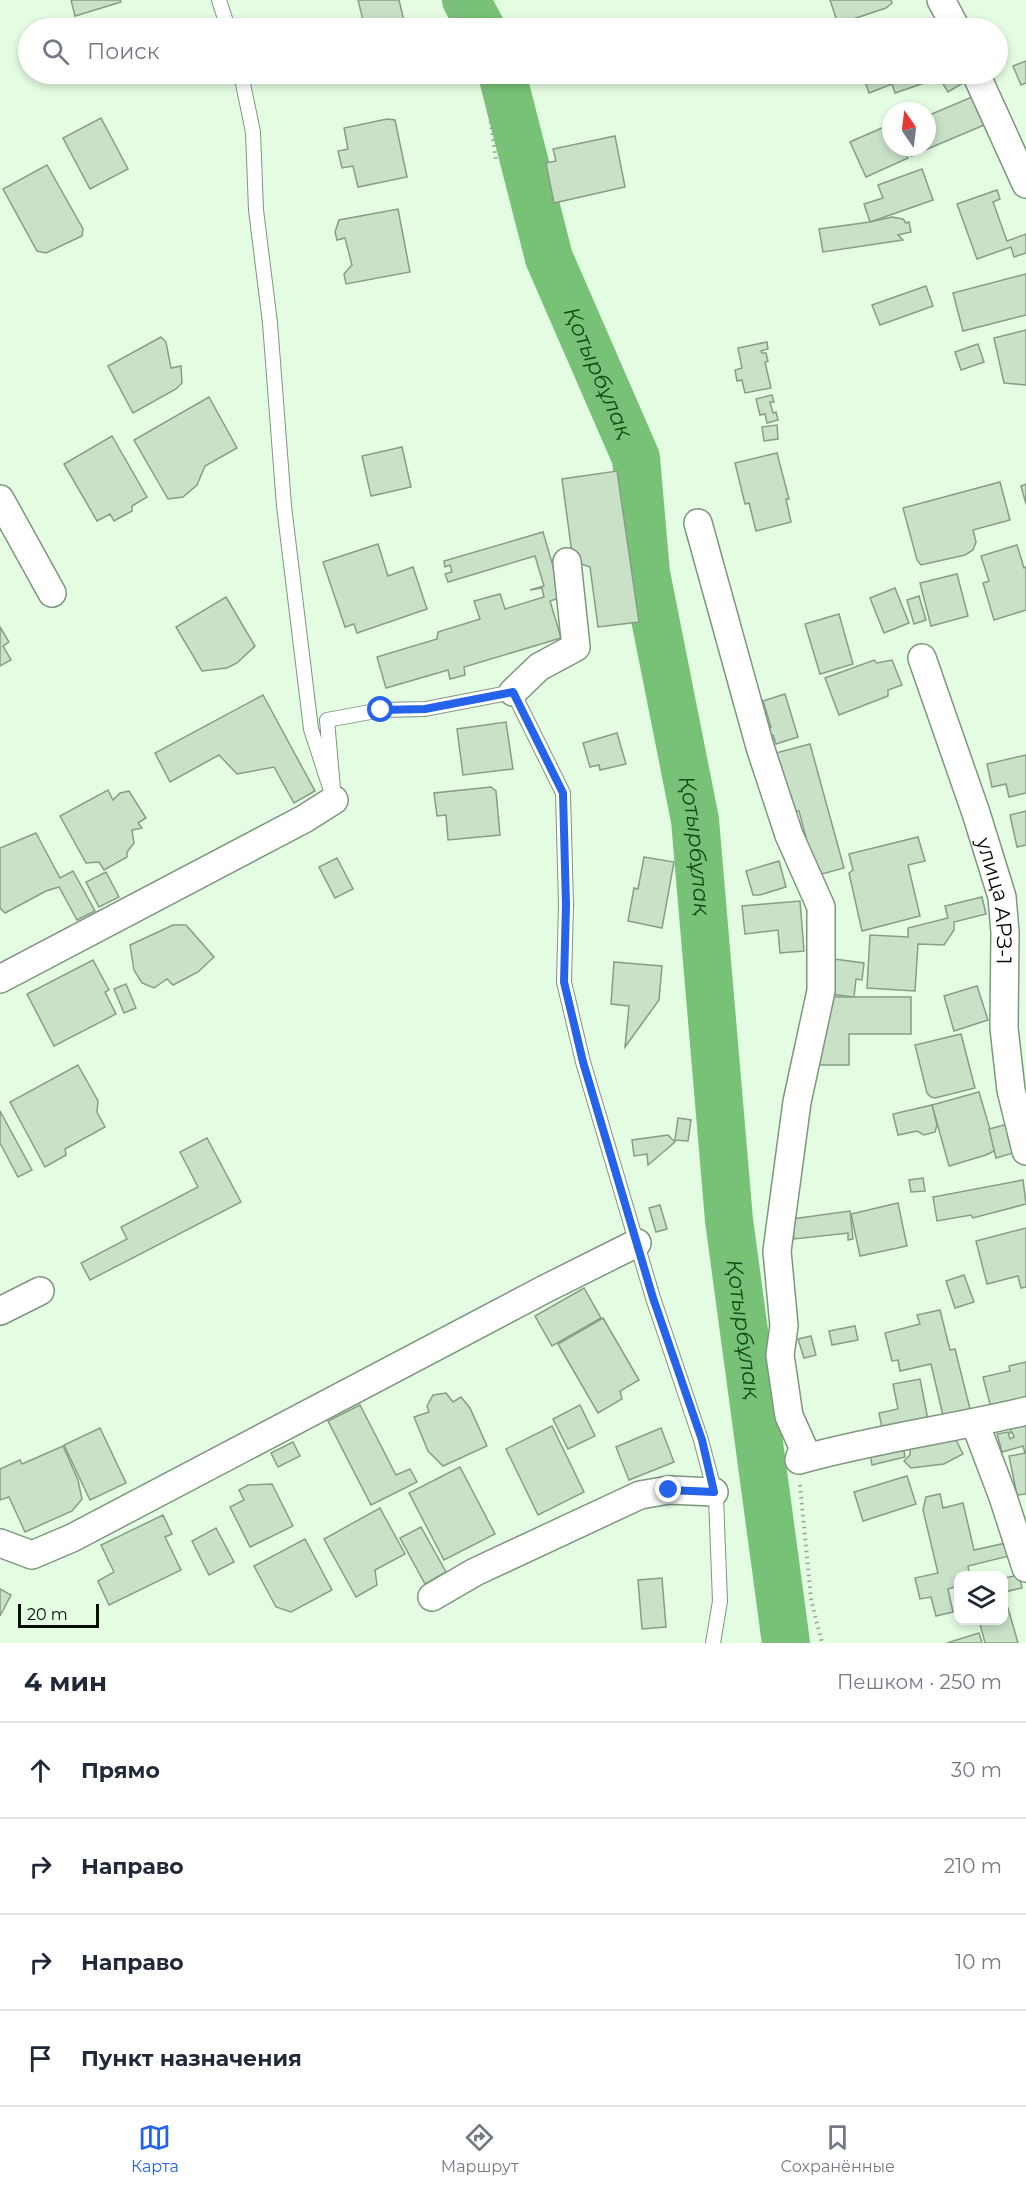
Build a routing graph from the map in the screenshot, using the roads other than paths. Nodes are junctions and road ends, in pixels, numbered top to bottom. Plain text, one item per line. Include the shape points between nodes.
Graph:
1 (219, 0) edge
2 (941, 0) edge
3 (225, 18) edge
4 (951, 18) edge
5 (243, 84) edge
6 (981, 84) edge
7 (1026, 184) edge
8 (0, 499) edge
9 (698, 524) dead end
10 (567, 562) dead end
11 (52, 593) dead end
12 (922, 658) dead end
13 (513, 692) junction
14 (334, 800) junction
15 (0, 979) edge
16 (1026, 1151) edge
17 (637, 1243) junction
18 (40, 1291) dead end
19 (0, 1311) edge
20 (1026, 1411) edge
21 (975, 1423) junction
22 (714, 1492) junction
23 (0, 1543) edge
24 (1026, 1568) edge
25 (432, 1597) dead end
26 (712, 1643) edge

1 - 3 lane
2 - 4 street
5 - 14 lane via 253,132 256,210 270,323 284,506 311,729
6 - 7 street
8 - 11 street
9 - 21 street via 760,747 789,835 821,907 821,991 797,1102 777,1251 784,1326 780,1355 789,1416 803,1447 799,1460 848,1446
10 - 13 street via 576,646 539,667
12 - 16 street, улица АРЗ-1 via 1002,897 1004,1028 1011,1090
13 - 14 lane via 425,709 381,710 327,720
13 - 17 lane via 563,793 564,982 583,1062
14 - 15 street
17 - 22 lane via 702,1440
17 - 23 street via 72,1538 32,1556
18 - 19 street
20 - 21 street
21 - 24 street
22 - 25 street via 669,1490 640,1495 475,1572
22 - 26 lane via 720,1601

